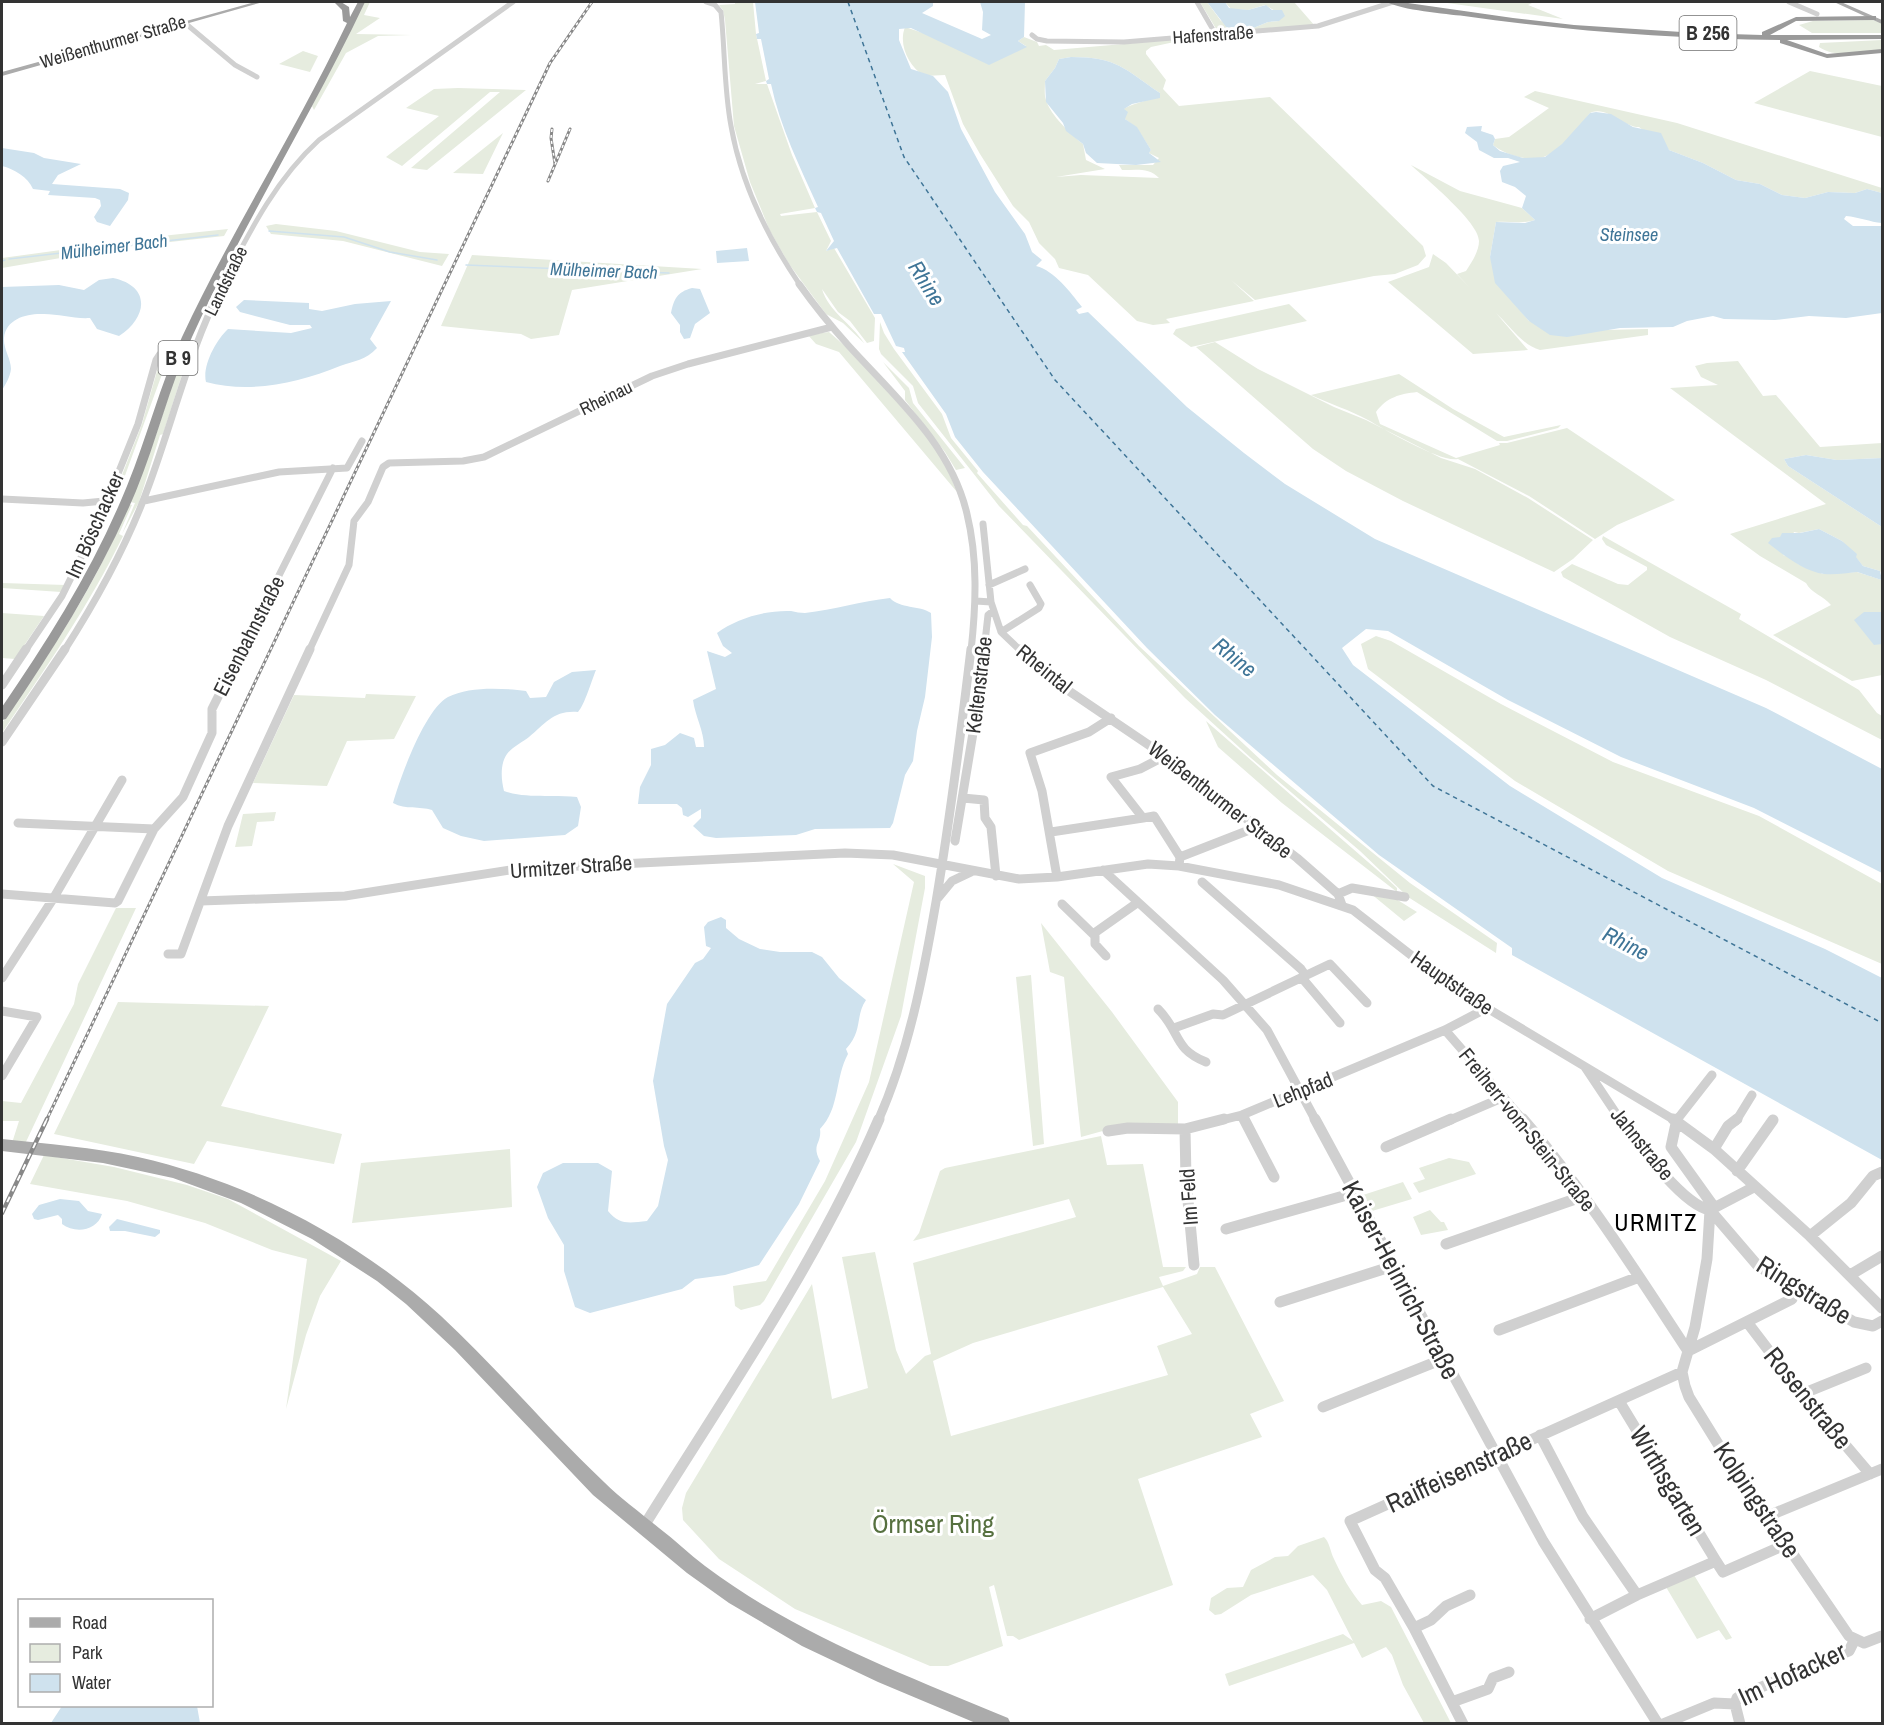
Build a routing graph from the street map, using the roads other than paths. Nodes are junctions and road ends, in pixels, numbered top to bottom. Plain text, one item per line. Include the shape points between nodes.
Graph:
1 (260, 2) edge
2 (337, 2) edge
3 (358, 2) edge
4 (511, 2) edge
5 (706, 2) edge
6 (1197, 2) edge
7 (1398, 2) edge
8 (1789, 2) edge
9 (1837, 2) edge
10 (1855, 15) junction
11 (1814, 16) junction
12 (1871, 17) joint
13 (347, 21) junction
14 (184, 22) junction
15 (1882, 22) edge
16 (1214, 33) junction
17 (1032, 35) dead end
18 (1758, 36) junction
19 (1882, 36) edge
20 (1830, 37) junction
21 (1882, 51) edge
22 (1856, 54) junction
23 (2, 74) edge
24 (257, 77) dead end
25 (832, 327) junction
26 (193, 352) junction
27 (183, 353) dead end
28 (166, 354) dead end
29 (362, 441) dead end
30 (333, 468) junction
31 (2, 499) edge
32 (104, 501) junction
33 (144, 501) junction
34 (982, 524) dead end
35 (1025, 569) dead end
36 (989, 585) junction
37 (1030, 585) dead end
38 (976, 601) junction
39 (992, 607) junction
40 (1001, 632) junction
41 (2, 684) edge
42 (2, 704) edge
43 (1089, 704) joint
44 (2, 716) edge
45 (1111, 718) junction
46 (2, 742) edge
47 (1165, 756) junction
48 (122, 780) dead end
49 (963, 798) junction
50 (1143, 818) junction
51 (18, 824) dead end
52 (94, 827) junction
53 (1257, 827) junction
54 (154, 829) junction
55 (1051, 832) junction
56 (955, 841) dead end
57 (1180, 861) junction
58 (942, 865) junction
59 (1103, 870) junction
60 (979, 872) junction
61 (996, 876) junction
62 (1057, 877) junction
63 (1202, 882) dead end
64 (2, 894) edge
65 (1338, 894) junction
66 (1406, 897) dead end
67 (52, 899) junction
68 (201, 901) junction
69 (936, 902) junction
70 (1137, 903) junction
71 (1062, 904) dead end
72 (1342, 905) junction
73 (1093, 934) junction
74 (168, 954) dead end
75 (1106, 956) dead end
76 (3, 973) edge
77 (1304, 977) junction
78 (1367, 1004) dead end
79 (1247, 1005) junction
80 (1487, 1008) junction
81 (1158, 1009) dead end
82 (2, 1011) edge
83 (1340, 1023) dead end
84 (1174, 1029) junction
85 (1444, 1030) junction
86 (1206, 1062) dead end
87 (1585, 1066) junction
88 (1712, 1075) dead end
89 (2, 1076) edge
90 (1299, 1091) junction
91 (1752, 1095) dead end
92 (1504, 1097) junction
93 (1242, 1114) junction
94 (1773, 1120) dead end
95 (1676, 1121) junction
96 (1185, 1129) junction
97 (1108, 1131) dead end
98 (2, 1145) edge
99 (1386, 1147) dead end
100 (1714, 1149) junction
101 (1737, 1171) junction
102 (1882, 1172) edge
103 (1274, 1177) dead end
104 (1754, 1187) junction
105 (1354, 1193) junction
106 (1584, 1196) junction
107 (1712, 1209) junction
108 (1226, 1229) dead end
109 (1810, 1236) junction
110 (1446, 1244) dead end
111 (1882, 1256) edge
112 (1194, 1265) dead end
113 (1393, 1266) junction
114 (1850, 1275) junction
115 (1639, 1277) junction
116 (1794, 1288) junction
117 (1280, 1302) dead end
118 (1882, 1308) edge
119 (1882, 1321) edge
120 (1747, 1322) junction
121 (1499, 1330) dead end
122 (1688, 1351) junction
123 (1443, 1359) junction
124 (1866, 1368) dead end
125 (1682, 1372) junction
126 (1802, 1394) junction
127 (1619, 1401) junction
128 (1323, 1407) dead end
129 (1540, 1435) junction
130 (1496, 1458) junction
131 (1882, 1469) edge
132 (1870, 1474) junction
133 (1768, 1516) junction
134 (644, 1526) junction
135 (1787, 1544) junction
136 (1716, 1561) junction
137 (1470, 1595) dead end
138 (1637, 1595) junction
139 (1590, 1619) junction
140 (1414, 1628) junction
141 (1882, 1636) edge
142 (1854, 1641) junction
143 (1509, 1672) dead end
144 (1452, 1702) junction
145 (1735, 1704) junction
146 (1002, 1724) edge
147 (1462, 1724) edge
148 (1658, 1724) edge
149 (1663, 1724) edge
150 (1740, 1724) edge

1 - 14 main road, Weißenthurmer Straße
2 - 13 highway via 346,9
3 - 13 highway, B 9
3 - 44 highway, B 9 via 186,340 133,488 108,543 55,636
4 - 26 street, Landstraße via 334,129 287,170 228,274
5 - 25 street via 721,12 731,126 746,181 766,231 785,264
6 - 16 street via 1210,32
7 - 16 street, Hafenstraße via 1318,26
7 - 18 highway, B 256 via 1570,24
8 - 11 street
9 - 10 main road
10 - 11 highway
10 - 12 highway
11 - 18 highway via 1790,20 1777,32
11 - 20 highway via 1798,21 1796,27
12 - 15 main road
13 - 42 highway, B 9 via 179,340 125,489 100,544
14 - 23 main road, Weißenthurmer Straße
14 - 24 street
16 - 17 street, Hafenstraße via 1124,42 1041,41
18 - 20 highway, B 256
18 - 22 highway via 1823,55
19 - 20 highway, B 256
20 - 22 highway via 1815,45 1831,54
21 - 22 highway
25 - 38 street via 943,452 973,532
25 - 68 street, Rheinau via 652,376 484,457 389,463 383,467 368,502 354,521 349,565 228,826
26 - 27 street
26 - 33 street, Landstraße
28 - 32 street, Im Böschacker via 156,360 138,423 113,488
29 - 30 street via 347,468
30 - 33 street via 261,475
30 - 54 street, Eisenbahnstraße via 212,709 212,733 183,797
31 - 32 street
32 - 41 street, Im Böschacker via 105,509 62,596
33 - 46 street, Landstraße via 97,597
34 - 36 street, Rheintal
35 - 36 street
36 - 39 street, Rheintal
37 - 40 street, Rheintal via 1040,608
38 - 39 street
38 - 58 street
39 - 40 street, Rheintal
39 - 49 street, Keltenstraße
40 - 43 street, Rheintal
43 - 45 street, Weißenthurmer Straße
45 - 47 street, Weißenthurmer Straße
45 - 55 street via 1089,732 1030,753
47 - 50 street via 1140,769 1111,777
47 - 53 street, Weißenthurmer Straße
48 - 52 street
49 - 56 street, Keltenstraße
49 - 61 street via 984,800
50 - 55 street
50 - 57 street via 1154,816
51 - 52 street
52 - 54 street
52 - 67 street
53 - 57 street
53 - 65 street, Weißenthurmer Straße
54 - 67 street, Eisenbahnstraße via 115,903
55 - 62 street
57 - 59 street, Hauptstraße
57 - 72 street, Hauptstraße via 1269,882
58 - 60 street, Hauptstraße
58 - 68 street, Urmitzer Straße via 894,855 845,853 605,864 516,869 345,896
58 - 69 street
59 - 62 street, Hauptstraße
59 - 70 street, Kaiser-Heinrich-Straße
60 - 61 street, Hauptstraße
60 - 69 street via 957,876
61 - 62 street, Hauptstraße
63 - 77 street via 1301,969
64 - 67 street
65 - 66 street via 1352,888
65 - 72 street
67 - 76 street
68 - 74 street via 181,954
69 - 134 street via 912,1025 894,1083 850,1182 750,1356
70 - 73 street
70 - 79 street, Kaiser-Heinrich-Straße
71 - 73 street
72 - 80 street, Hauptstraße
73 - 75 street via 1095,944
77 - 78 street via 1330,964
77 - 79 street
77 - 83 street
79 - 84 street
79 - 90 street, Kaiser-Heinrich-Straße via 1267,1030
80 - 85 street, Lehpfad
80 - 87 street, Hauptstraße
81 - 84 street
82 - 89 street via 37,1017
84 - 86 street via 1174,1036 1188,1055
85 - 90 street, Lehpfad
85 - 92 street, Freiherr-vom-Stein-Straße
87 - 95 street, Hauptstraße
87 - 107 street, Jahnstraße via 1596,1086 1664,1172 1699,1208
88 - 95 street
90 - 93 street, Lehpfad
90 - 105 street, Kaiser-Heinrich-Straße
91 - 100 street
92 - 99 street
92 - 106 street, Freiherr-vom-Stein-Straße
93 - 96 street, Lehpfad
93 - 103 street
94 - 101 street
95 - 100 street, Hauptstraße
95 - 107 street via 1671,1147
96 - 97 street, Lehpfad
96 - 112 street, Im Feld
98 - 134 main road via 78,1152 198,1180 270,1209 359,1261 410,1298 458,1342 601,1491
100 - 101 street, Hauptstraße
101 - 104 street, Hauptstraße
102 - 109 street
104 - 107 street
104 - 109 street, Hauptstraße
105 - 108 street
105 - 113 street, Kaiser-Heinrich-Straße
106 - 110 street
106 - 115 street, Freiherr-vom-Stein-Straße
107 - 116 street, Ringstraße via 1758,1266
107 - 122 street via 1707,1259
109 - 114 street, Hauptstraße
111 - 114 street
113 - 117 street
113 - 123 street, Kaiser-Heinrich-Straße
114 - 118 street, Hauptstraße
115 - 121 street
115 - 122 street, Freiherr-vom-Stein-Straße
116 - 119 street, Ringstraße via 1854,1322 1873,1326
116 - 120 street via 1792,1299
120 - 122 street
120 - 126 street, Rosenstraße
122 - 125 street
123 - 128 street
123 - 130 street, Kaiser-Heinrich-Straße
124 - 126 street
125 - 127 street, Raiffeisenstraße
125 - 133 street, Kolpingstraße via 1689,1397
126 - 132 street, Rosenstraße
127 - 129 street, Raiffeisenstraße
127 - 136 street, Wirthsgarten
129 - 130 street, Raiffeisenstraße
129 - 138 street via 1583,1516
130 - 139 street, Kaiser-Heinrich-Straße
130 - 140 street, Raiffeisenstraße via 1350,1521 1375,1570 1385,1578
131 - 132 street
132 - 133 street
133 - 135 street, Kolpingstraße
134 - 146 main road via 706,1576 807,1640 907,1687
135 - 136 street via 1723,1572
135 - 142 street, Kolpingstraße
136 - 138 street
137 - 140 street
138 - 139 street
139 - 148 street, Kaiser-Heinrich-Straße
140 - 144 street, Raiffeisenstraße
141 - 142 street, Im Hofacker via 1864,1643
142 - 145 street, Im Hofacker via 1849,1652 1742,1695
143 - 144 street via 1493,1678 1488,1689
144 - 147 street, Raiffeisenstraße
145 - 149 street, Im Hofacker via 1714,1703
145 - 150 street

